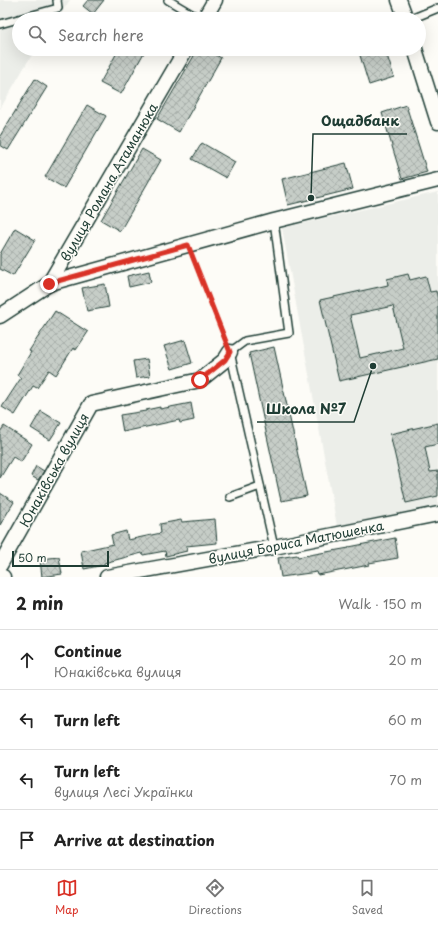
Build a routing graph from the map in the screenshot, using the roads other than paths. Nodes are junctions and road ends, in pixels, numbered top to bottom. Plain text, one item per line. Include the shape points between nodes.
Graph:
1 (57, 0) edge
2 (168, 0) edge
3 (215, 0) edge
4 (399, 0) edge
5 (438, 8) edge
6 (44, 12) edge
7 (188, 12) edge
8 (208, 12) edge
9 (403, 12) edge
10 (426, 13) edge
11 (12, 21) edge
12 (0, 24) edge
13 (182, 56) edge
14 (417, 56) edge
15 (438, 122) edge
16 (438, 180) edge
17 (274, 221) junction
18 (49, 284) junction
19 (0, 316) edge
20 (230, 352) junction
21 (260, 486) junction
22 (230, 497) dead end
23 (438, 514) edge
24 (274, 547) junction
25 (0, 565) edge
26 (0, 576) edge
27 (3, 577) edge
28 (107, 577) edge

1 - 6 lane via 58,8
2 - 7 lane
3 - 8 street
4 - 9 street
5 - 10 lane
11 - 12 lane
13 - 18 street, вулиця Романа Атаманюка
14 - 15 street
16 - 17 street
17 - 18 street
17 - 20 lane via 289,333 245,341
18 - 19 street, вулиця Романа Атаманюка
20 - 21 lane
20 - 25 street, Юнаківська вулиця via 225,360 200,380 91,404
21 - 22 lane
21 - 24 lane
23 - 24 street, вулиця Бориса Матюшенка
24 - 28 street, вулиця Бориса Матюшенка
26 - 27 street

